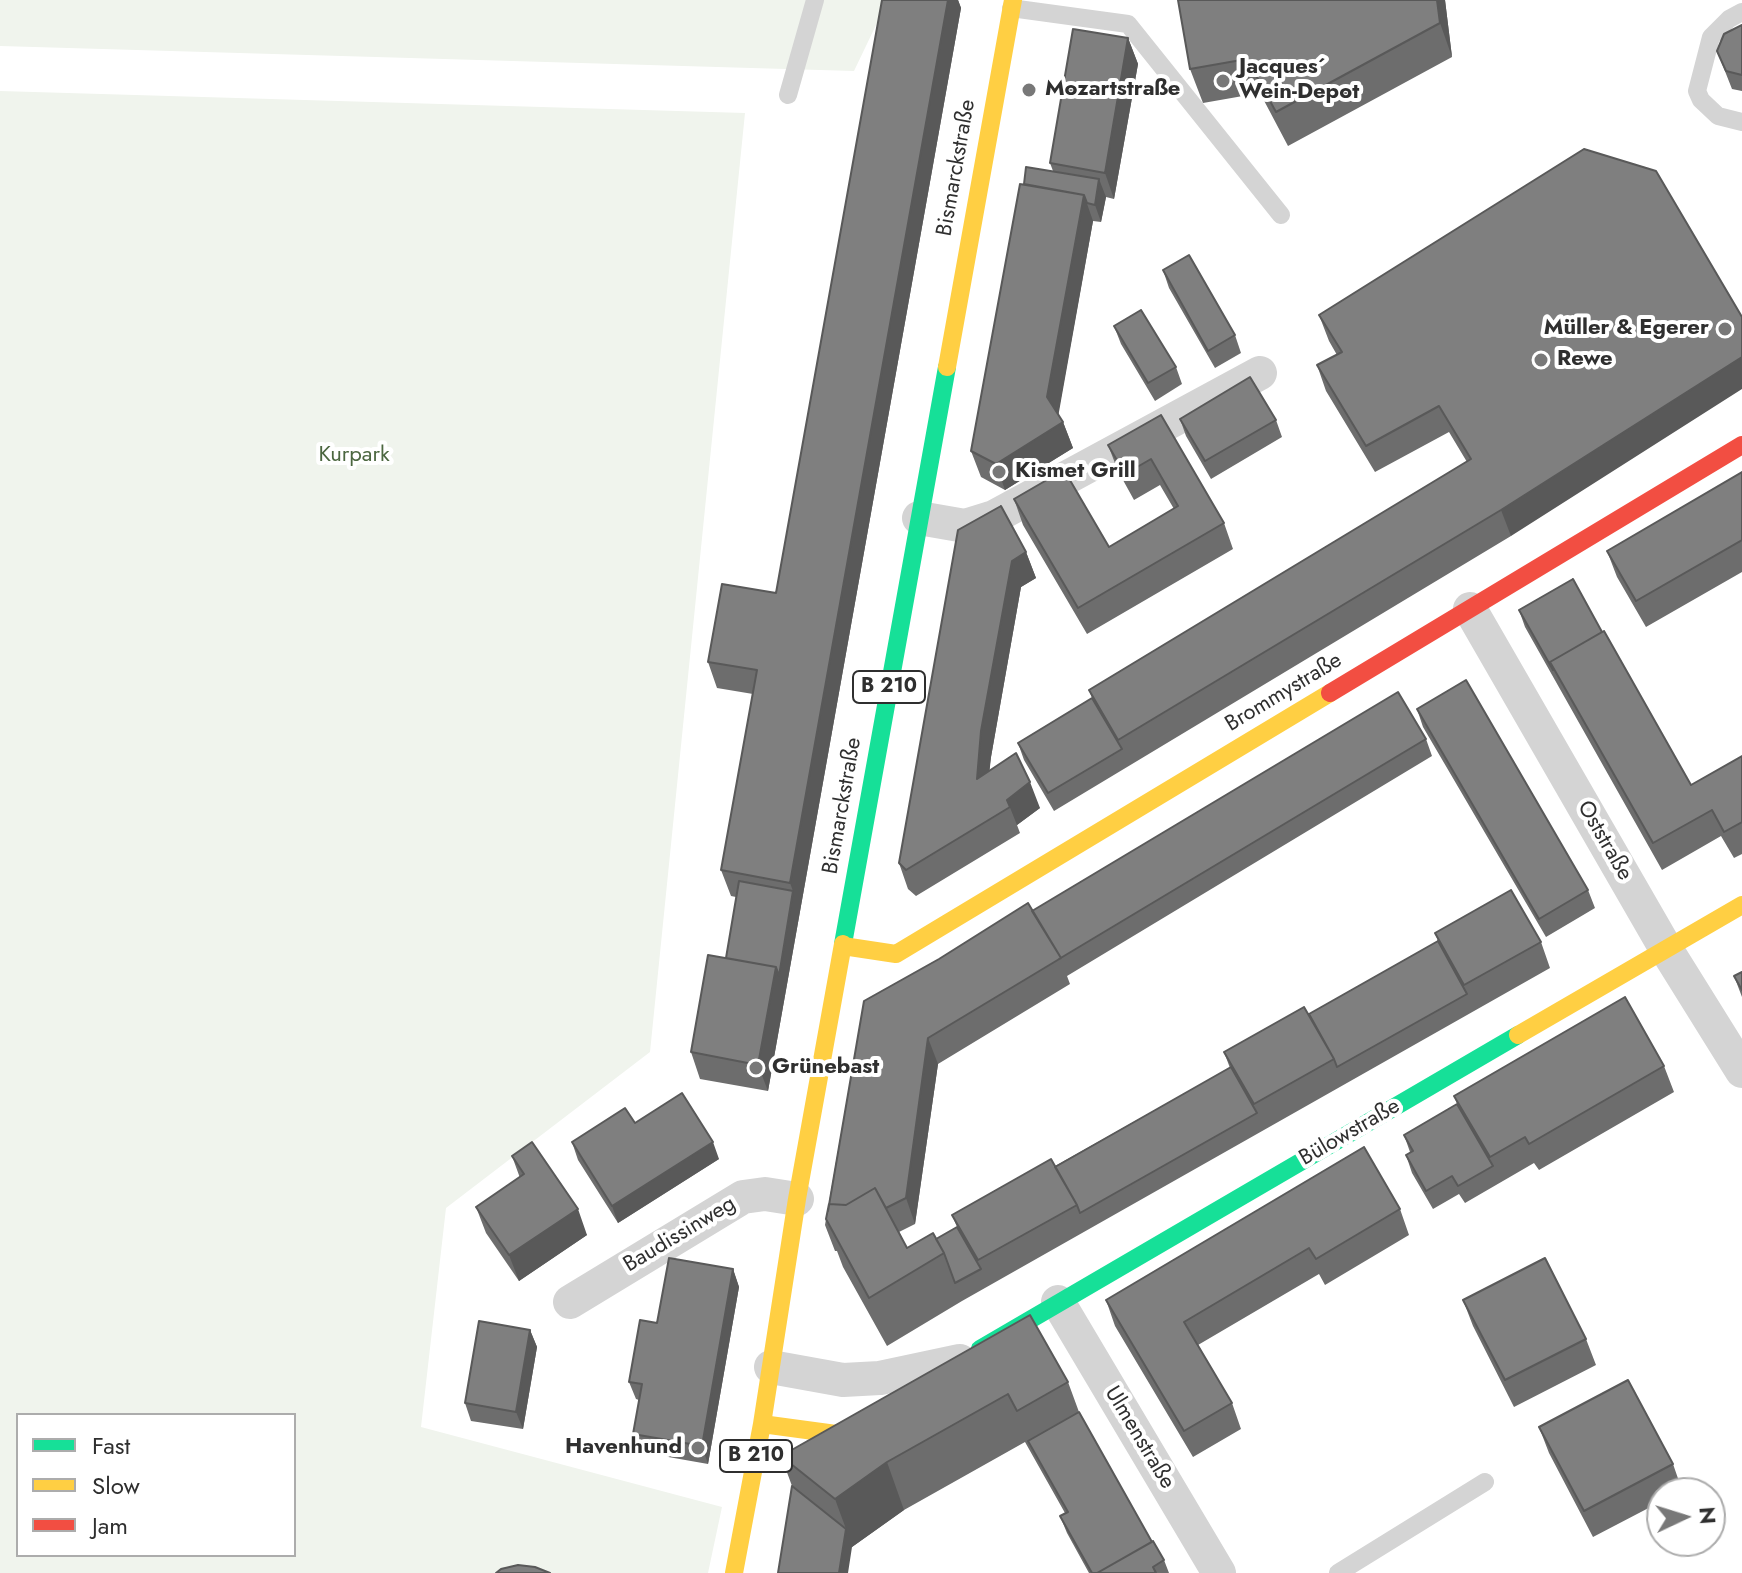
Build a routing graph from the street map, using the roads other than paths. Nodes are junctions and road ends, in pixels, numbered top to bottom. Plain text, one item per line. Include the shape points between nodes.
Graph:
1 (815, 0) edge
2 (1012, 4) edge
3 (1742, 12) edge
4 (788, 95) dead end
5 (1742, 122) edge
6 (1281, 215) dead end
7 (1260, 373) dead end
8 (1742, 445) edge
9 (919, 518) junction
10 (1470, 609) junction
11 (1742, 905) edge
12 (843, 946) junction
13 (1666, 949) junction
14 (1742, 1071) edge
15 (797, 1199) junction
16 (570, 1302) dead end
17 (1058, 1302) junction
18 (960, 1361) junction
19 (771, 1367) junction
20 (925, 1389) edge
21 (902, 1408) edge
22 (762, 1424) junction
23 (1485, 1482) dead end
24 (734, 1573) edge
25 (1219, 1573) edge
26 (1338, 1573) edge

1 - 4 lane
2 - 6 lane via 1128,24
2 - 9 street, Bismarckstraße / B 210
3 - 5 lane via 1711,37 1697,91 1718,116
7 - 9 street via 994,517 965,526
8 - 10 street, Brommystraße
9 - 12 street, Bismarckstraße / B 210
10 - 12 street, Brommystraße via 896,954
10 - 13 street, Oststraße
11 - 13 street, Bülowstraße
12 - 15 street, Bismarckstraße / B 210
13 - 14 street, Oststraße
13 - 17 street, Bülowstraße
15 - 16 street, Baudissinweg via 743,1197
15 - 19 street, Bismarckstraße / B 210
17 - 18 street, Bülowstraße
17 - 25 street, Ulmenstraße
18 - 19 street, Bülowstraße via 843,1380
18 - 20 street, Bülowstraße
19 - 22 street, Bismarckstraße / B 210
21 - 22 street via 862,1430 836,1434
22 - 24 street, Bismarckstraße / B 210
23 - 26 lane

